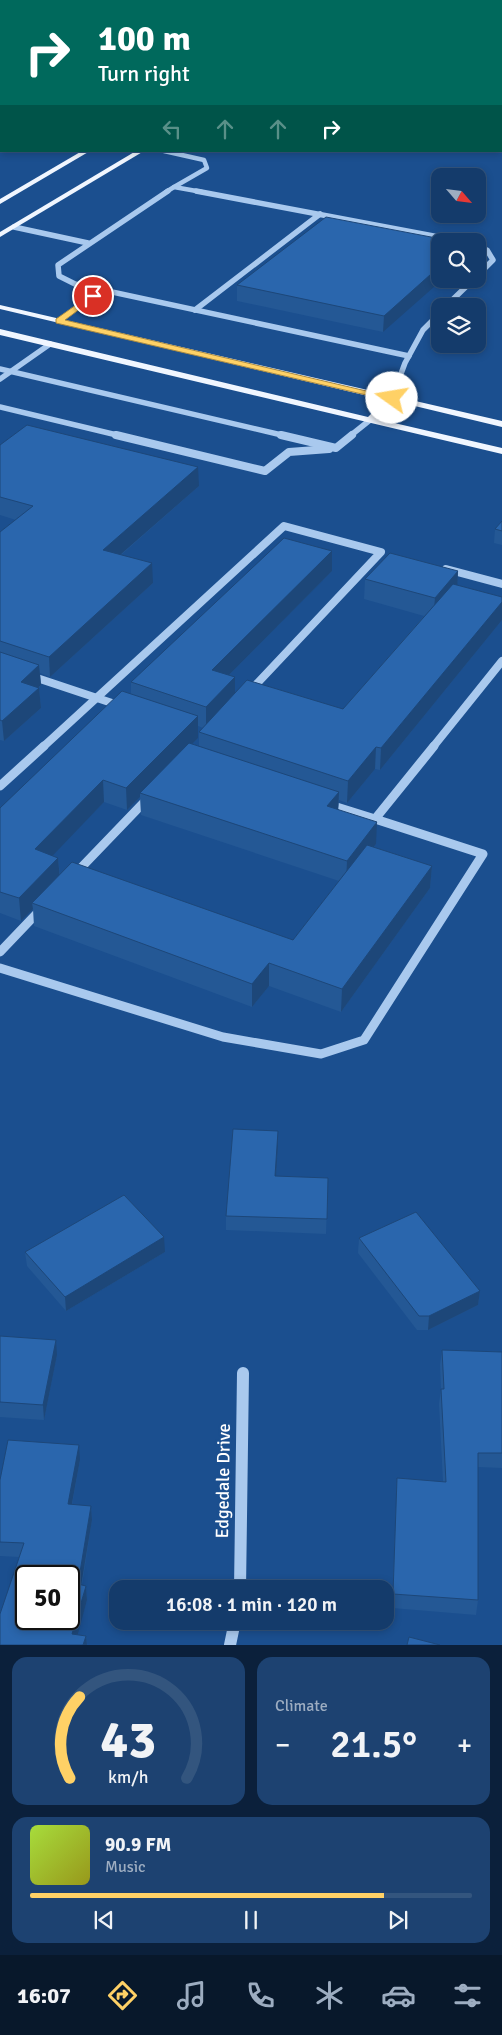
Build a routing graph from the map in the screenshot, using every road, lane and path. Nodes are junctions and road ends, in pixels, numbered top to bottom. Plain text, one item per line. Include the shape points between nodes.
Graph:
1 (85, 152) edge
2 (139, 152) edge
3 (168, 152) edge
4 (174, 187) junction
5 (0, 202) edge
6 (320, 214) junction
7 (14, 227) junction
8 (431, 235) edge
9 (0, 236) edge
10 (88, 243) junction
11 (486, 250) edge
12 (486, 266) edge
13 (465, 288) edge
14 (101, 290) junction
15 (454, 298) edge
16 (0, 307) edge
17 (195, 310) junction
18 (59, 321) junction
19 (431, 322) edge
20 (0, 332) edge
21 (50, 344) junction
22 (409, 356) junction
23 (0, 369) edge
24 (11, 371) junction
25 (0, 379) edge
26 (392, 398) junction
27 (0, 407) edge
28 (370, 420) junction
29 (502, 424) edge
30 (336, 448) junction
31 (502, 452) edge
32 (381, 552) junction
33 (390, 554) edge
34 (437, 566) edge
35 (502, 584) edge
36 (502, 661) edge
37 (26, 675) edge
38 (96, 698) junction
39 (241, 700) edge
40 (134, 710) edge
41 (0, 786) edge
42 (154, 792) edge
43 (318, 801) edge
44 (375, 819) junction
45 (67, 882) edge
46 (47, 903) edge
47 (0, 952) edge
48 (0, 968) edge
49 (243, 1373) dead end
50 (240, 1580) edge
51 (233, 1630) edge
52 (230, 1645) edge

1 - 5 main road
2 - 7 main road
3 - 4 street via 204,160 207,168
4 - 6 street
4 - 10 street
6 - 8 street
6 - 17 street
7 - 9 main road
7 - 10 street
10 - 14 street via 58,265 59,276 75,284
11 - 12 lane via 492,260
13 - 15 lane
14 - 17 street
14 - 18 street
16 - 18 main road
17 - 22 street
18 - 26 main road
19 - 22 street
20 - 21 main road
21 - 24 street
21 - 28 main road
22 - 26 street
23 - 24 street
24 - 25 street
24 - 30 street
26 - 28 main road
26 - 29 main road
27 - 30 street via 265,471 289,452
28 - 30 street
28 - 31 main road
32 - 33 street
32 - 38 street via 284,526
32 - 39 street
34 - 35 street
36 - 44 street
37 - 38 street
38 - 40 street
38 - 41 street
42 - 45 street
43 - 44 street
44 - 48 street via 483,854 364,1040 321,1054 223,1037
46 - 47 street
49 - 50 street, Edgedale Drive
51 - 52 street

